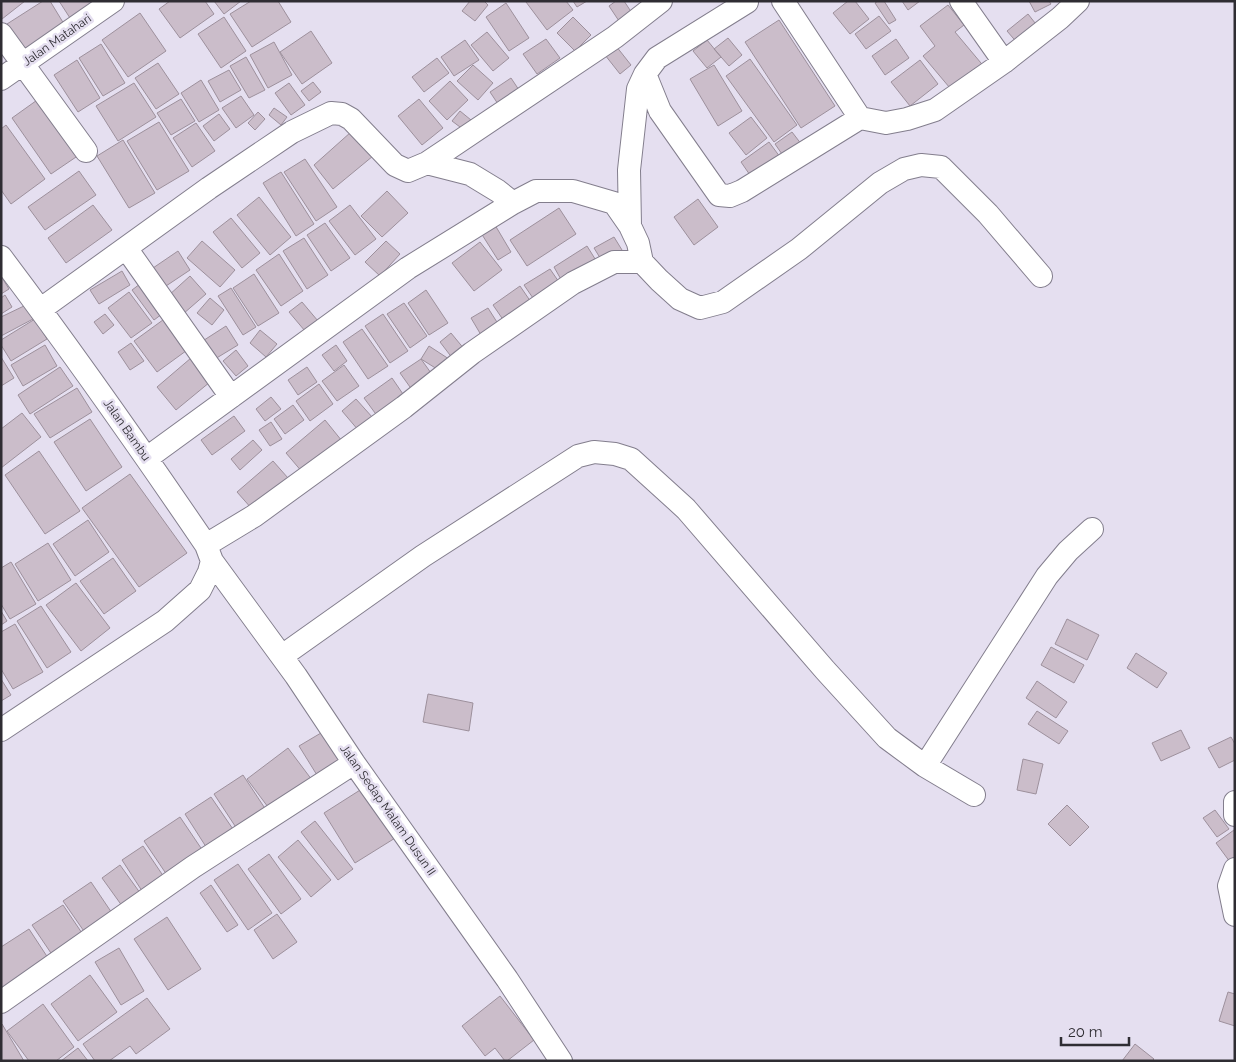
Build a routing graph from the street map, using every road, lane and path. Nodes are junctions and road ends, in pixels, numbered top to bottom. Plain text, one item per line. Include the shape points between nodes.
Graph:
1 (113, 1) edge
2 (661, 1) edge
3 (747, 1) edge
4 (783, 1) edge
5 (961, 1) edge
6 (1078, 1) edge
7 (1, 34) edge
8 (1004, 62) junction
9 (23, 63) junction
10 (645, 74) junction
11 (1, 79) edge
12 (860, 118) junction
13 (86, 151) dead end
14 (427, 163) junction
15 (513, 203) junction
16 (630, 226) junction
17 (126, 248) junction
18 (1, 257) edge
19 (642, 262) junction
20 (1041, 276) dead end
21 (40, 309) junction
22 (231, 397) junction
23 (147, 458) junction
24 (1092, 529) dead end
25 (209, 553) junction
26 (282, 656) junction
27 (1, 730) edge
28 (354, 763) junction
29 (925, 766) junction
30 (974, 795) dead end
31 (1235, 802) edge
32 (1235, 815) edge
33 (1235, 869) edge
34 (1235, 915) edge
35 (1, 1002) edge
36 (561, 1061) edge

1 - 9 street, Jalan Matahari
2 - 14 street via 615,37
3 - 10 street via 658,58
4 - 12 street
5 - 8 street
6 - 8 street
7 - 9 street
8 - 12 street via 936,110 886,123
9 - 11 street, Jalan Matahari
9 - 13 street
10 - 12 street via 660,111 719,196 742,191
10 - 16 street via 638,89 629,170
14 - 15 street via 470,174
14 - 17 street via 408,171 395,165 352,119 332,113 292,132
15 - 16 street via 536,191 573,191 614,203
15 - 22 street via 408,268
16 - 19 street
17 - 21 street
17 - 22 street
18 - 21 street, Jalan Bambu
19 - 20 street via 680,299 700,308 724,302 799,249 880,183 904,169 921,165 941,168 988,214
19 - 25 street via 614,262 574,283 472,353 404,408 254,516
21 - 23 street, Jalan Bambu
22 - 23 street
23 - 25 street, Jalan Bambu
24 - 29 street via 1047,576
25 - 26 street, Jalan Sedap Malam Dusun II
25 - 27 street via 210,572 200,590 182,607
26 - 28 street, Jalan Sedap Malam Dusun II
26 - 29 street via 423,556 578,456 594,452 615,454 632,459 686,510 887,738
28 - 35 street via 193,867
28 - 36 street, Jalan Sedap Malam Dusun II
29 - 30 street
31 - 32 street
33 - 34 street via 1229,886

